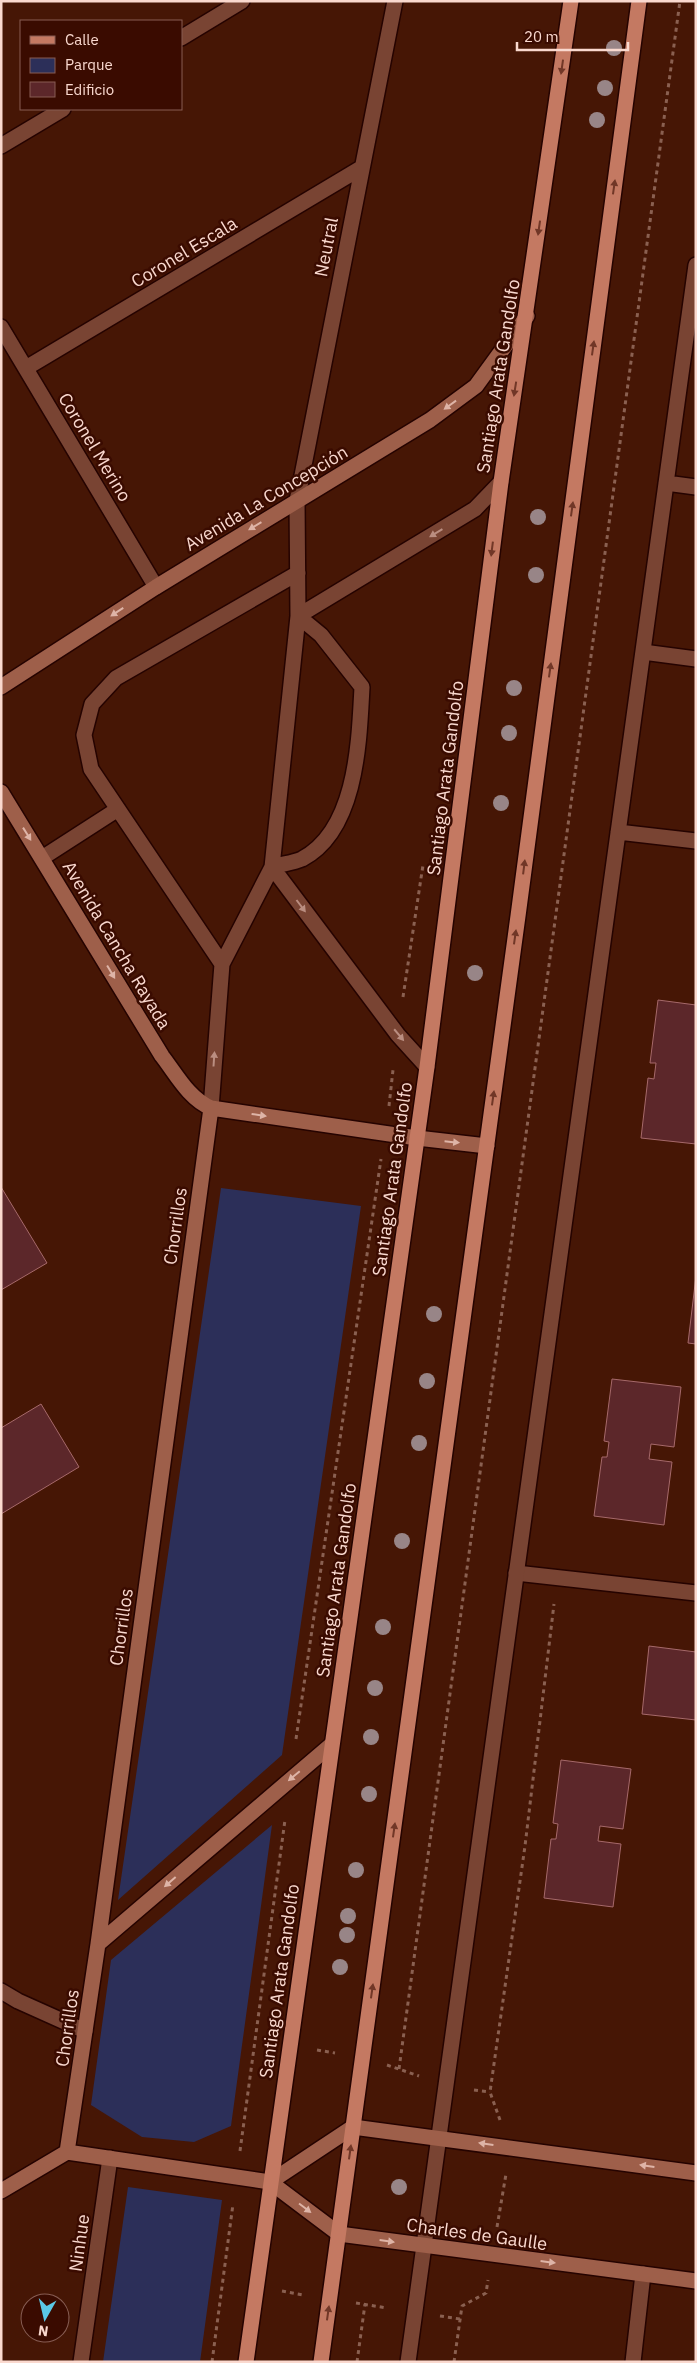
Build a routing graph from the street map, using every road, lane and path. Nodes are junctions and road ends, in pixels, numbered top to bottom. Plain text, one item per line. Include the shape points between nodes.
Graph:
1 (242, 1) edge
2 (395, 1) edge
3 (571, 1) edge
4 (639, 1) edge
5 (680, 1) edge
6 (182, 37) edge
7 (61, 110) edge
8 (1, 146) edge
9 (361, 168) junction
10 (696, 265) edge
11 (527, 316) junction
12 (1, 327) edge
13 (26, 368) junction
14 (501, 482) junction
15 (666, 483) junction
16 (696, 488) edge
17 (297, 501) junction
18 (298, 573) junction
19 (156, 587) junction
20 (298, 616) junction
21 (643, 652) junction
22 (696, 658) edge
23 (1, 686) edge
24 (1, 792) edge
25 (118, 809) junction
26 (618, 832) junction
27 (696, 841) edge
28 (42, 858) junction
29 (423, 859) dead end
30 (272, 867) junction
31 (222, 964) junction
32 (398, 1034) junction
33 (427, 1067) junction
34 (211, 1108) junction
35 (385, 1132) junction
36 (417, 1138) junction
37 (487, 1146) junction
38 (516, 1573) junction
39 (557, 1578) junction
40 (696, 1594) edge
41 (331, 1745) junction
42 (290, 1780) junction
43 (98, 1944) junction
44 (1, 1991) edge
45 (85, 2031) junction
46 (399, 2068) dead end
47 (490, 2092) dead end
48 (354, 2127) junction
49 (439, 2138) junction
50 (68, 2152) junction
51 (110, 2158) junction
52 (696, 2173) edge
53 (237, 2178) junction
54 (270, 2182) junction
55 (1, 2191) edge
56 (339, 2234) junction
57 (424, 2246) junction
58 (643, 2274) junction
59 (696, 2281) edge
60 (365, 2304) dead end
61 (81, 2362) edge
62 (212, 2362) edge
63 (246, 2362) edge
64 (321, 2362) edge
65 (357, 2362) edge
66 (408, 2362) edge
67 (633, 2362) edge

1 - 6 street
2 - 9 street, Neutral
3 -> 11 main road, Santiago Arata Gandolfo
37 -> 4 main road
5 - 46 path
7 - 8 street
9 - 13 street, Coronel Escala
9 - 17 street, Neutral
10 - 15 street
11 -> 14 main road, Santiago Arata Gandolfo
11 -> 17 street, Avenida La Concepción via 476,386 430,420
12 - 13 street, Coronel Merino
13 - 19 street, Coronel Merino
14 -> 20 street via 475,509
14 -> 33 main road, Santiago Arata Gandolfo
15 - 16 street
15 - 21 street
17 - 18 street, Neutral
17 -> 19 street, Avenida La Concepción
18 - 20 street, Neutral
18 - 25 street via 116,678 92,704 84,735 92,769
19 -> 23 street, Avenida La Concepción
20 - 30 street, Neutral
20 - 30 street via 321,635 362,688 360,741 344,811 325,840 302,859
21 - 22 street
21 - 26 street
24 -> 28 street, Avenida Cancha Rayada
25 - 28 street
25 - 31 street
26 - 27 street
26 - 38 street
28 -> 34 street, Avenida Cancha Rayada via 162,1056 193,1097
29 - 32 path
30 - 31 street
30 -> 32 street
34 -> 31 street
32 -> 33 street
32 - 35 path
33 - 36 main road, Santiago Arata Gandolfo
34 -> 35 street
34 - 43 street, Chorrillos
35 - 36 street
35 - 42 path
36 -> 37 street
36 - 41 main road, Santiago Arata Gandolfo
48 -> 37 main road
38 - 39 street
38 - 49 street
39 - 40 street
39 - 47 path via 525,1846
41 -> 42 street
41 - 54 main road, Santiago Arata Gandolfo
42 -> 43 street
42 - 53 path
43 - 45 street, Chorrillos
44 - 45 street
45 - 50 street, Chorrillos
48 - 49 street
48 - 54 street
56 -> 48 main road
52 -> 49 street
49 - 57 street
50 - 51 street
50 - 55 street
51 - 53 street
51 - 61 street, Ninhue
53 - 54 street
53 - 62 path
54 -> 56 street, Charles de Gaulle
54 - 63 main road, Santiago Arata Gandolfo
56 -> 57 street, Charles de Gaulle
64 -> 56 main road
57 -> 58 street, Charles de Gaulle
57 - 66 street
58 - 59 street, Charles de Gaulle
58 - 67 street
60 - 65 path

